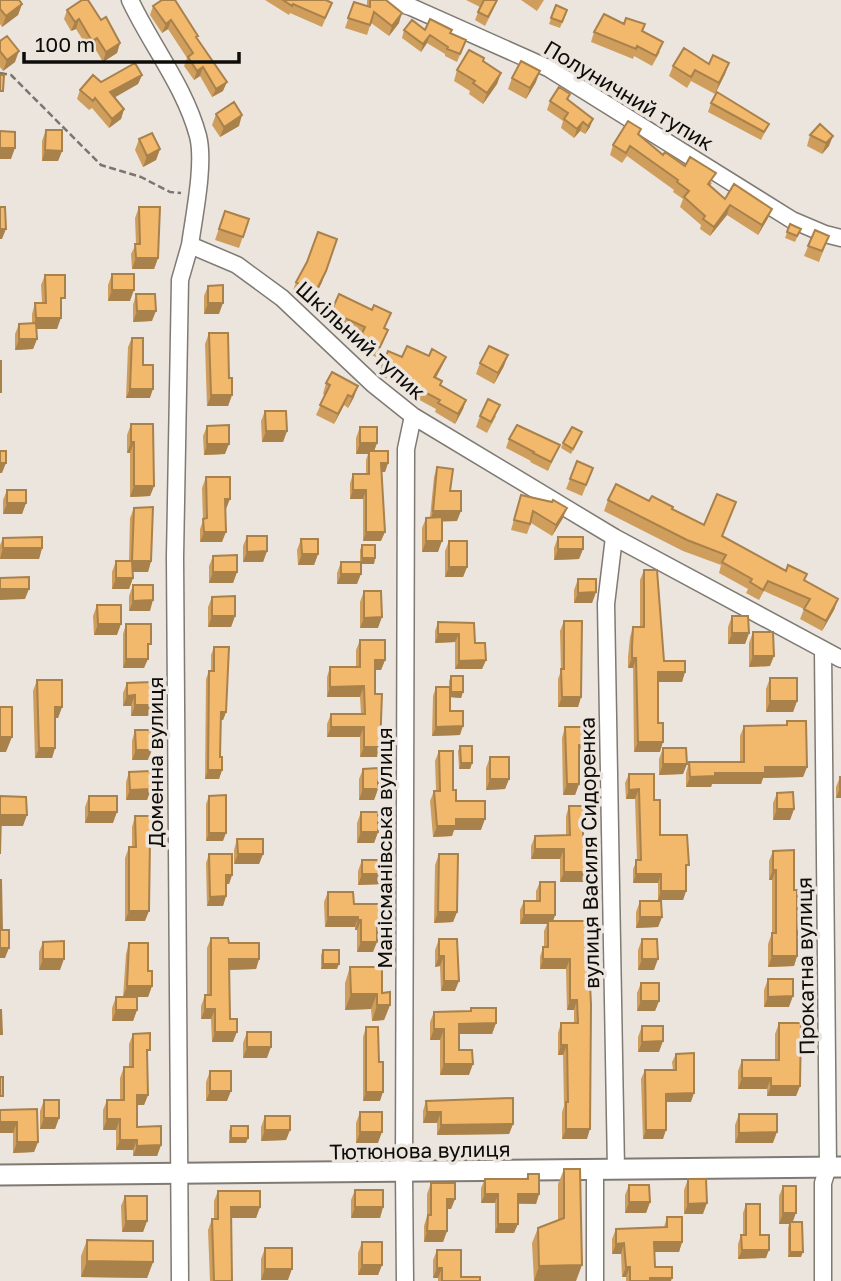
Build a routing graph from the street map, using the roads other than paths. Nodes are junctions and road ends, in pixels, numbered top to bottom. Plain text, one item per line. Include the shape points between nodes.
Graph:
1 (130, 0) edge
2 (388, 0) edge
3 (841, 238) edge
4 (190, 245) junction
5 (413, 416) junction
6 (614, 537) junction
7 (823, 650) junction
8 (841, 659) edge
9 (834, 1167) edge
10 (595, 1170) junction
11 (616, 1170) junction
12 (404, 1172) junction
13 (0, 1175) edge
14 (178, 1175) junction
15 (180, 1281) edge
16 (405, 1281) edge
17 (595, 1281) edge
18 (823, 1281) edge

1 - 4 street via 178,86 198,137
2 - 3 street, Полуничний тупик via 548,68 792,220
4 - 5 street, Шкільний тупик via 237,265 282,298
4 - 14 street, Доменна вулиця via 180,280 176,530
5 - 6 street, Шкільний тупик
5 - 12 street, Манісманівська вулиця via 406,449
6 - 7 street, Шкільний тупик
6 - 11 street, вулиця Василя Сидоренка via 606,604
7 - 8 street, Шкільний тупик
7 - 9 street, Прокатна вулиця
9 - 11 street, Тютюнова вулиця
9 - 18 street, Прокатна вулиця via 823,1184
10 - 11 street, Тютюнова вулиця
10 - 12 street, Тютюнова вулиця
10 - 17 street
12 - 14 street, Тютюнова вулиця
12 - 16 street, Манісманівська вулиця
13 - 14 street, Тютюнова вулиця
14 - 15 street, Доменна вулиця

